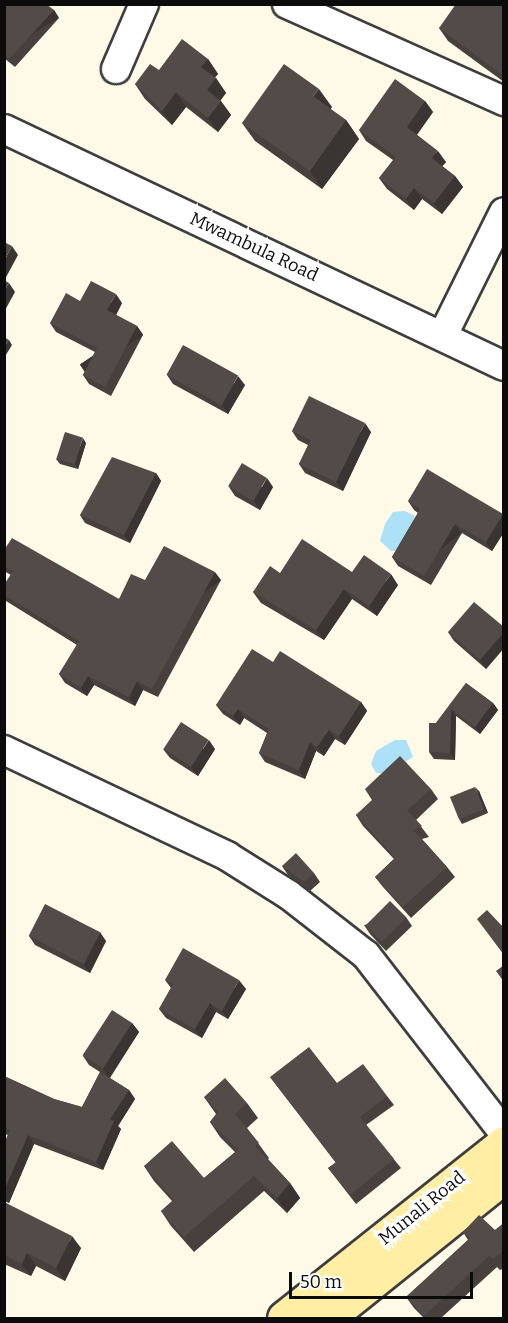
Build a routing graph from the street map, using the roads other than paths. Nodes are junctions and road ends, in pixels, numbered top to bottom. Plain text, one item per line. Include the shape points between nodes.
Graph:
1 (144, 4) edge
2 (287, 4) edge
3 (116, 69) dead end
4 (504, 101) edge
5 (4, 129) edge
6 (504, 212) edge
7 (443, 335) junction
8 (504, 366) edge
9 (4, 750) edge
10 (504, 1133) edge
11 (504, 1143) edge
12 (504, 1176) edge
13 (284, 1318) edge
14 (327, 1318) edge

1 - 3 street
2 - 4 street
5 - 7 street, Mwambula Road
6 - 7 street
7 - 8 street, Mwambula Road
9 - 10 street via 226,856 289,895 366,955
11 - 13 main road, Munali Road
12 - 14 main road, Munali Road

